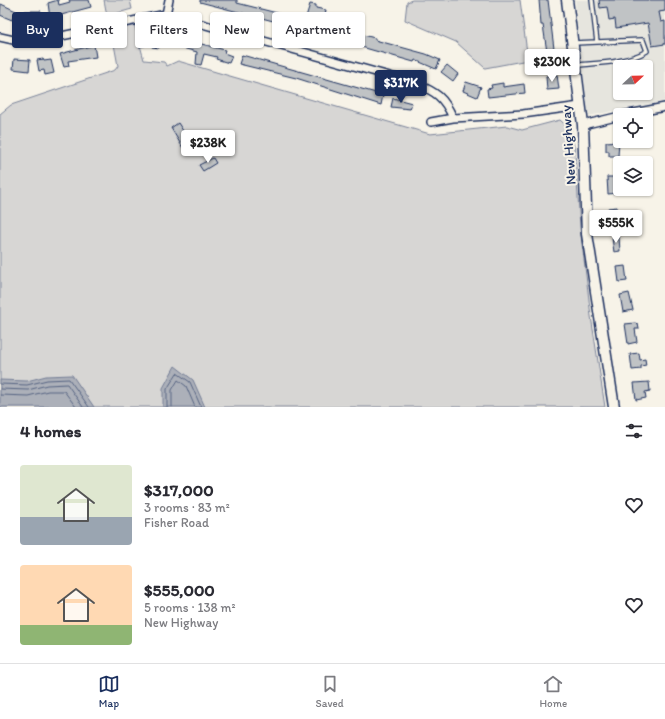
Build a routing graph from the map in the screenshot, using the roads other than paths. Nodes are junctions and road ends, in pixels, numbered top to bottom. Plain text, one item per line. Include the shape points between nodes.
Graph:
1 (169, 0) edge
2 (567, 0) edge
3 (592, 0) edge
4 (166, 12) edge
5 (135, 21) edge
6 (202, 24) edge
7 (0, 38) edge
8 (597, 42) junction
9 (572, 43) junction
10 (575, 65) junction
11 (580, 106) junction
12 (665, 107) edge
13 (653, 109) edge
14 (453, 118) junction
15 (613, 118) edge
16 (431, 122) dead end
17 (583, 125) junction
18 (614, 407) edge

1 - 4 street
2 - 9 street, New Highway
3 - 8 lane
5 - 7 street via 33,42
6 - 14 street via 415,83 435,91 448,104
8 - 9 lane
8 - 10 lane via 643,40 647,51 637,57 613,62
9 - 10 street, New Highway
10 - 11 street, New Highway
11 - 14 street via 522,114
11 - 17 street, New Highway
12 - 13 street
14 - 16 street
15 - 17 street
17 - 18 street, New Highway via 587,234

